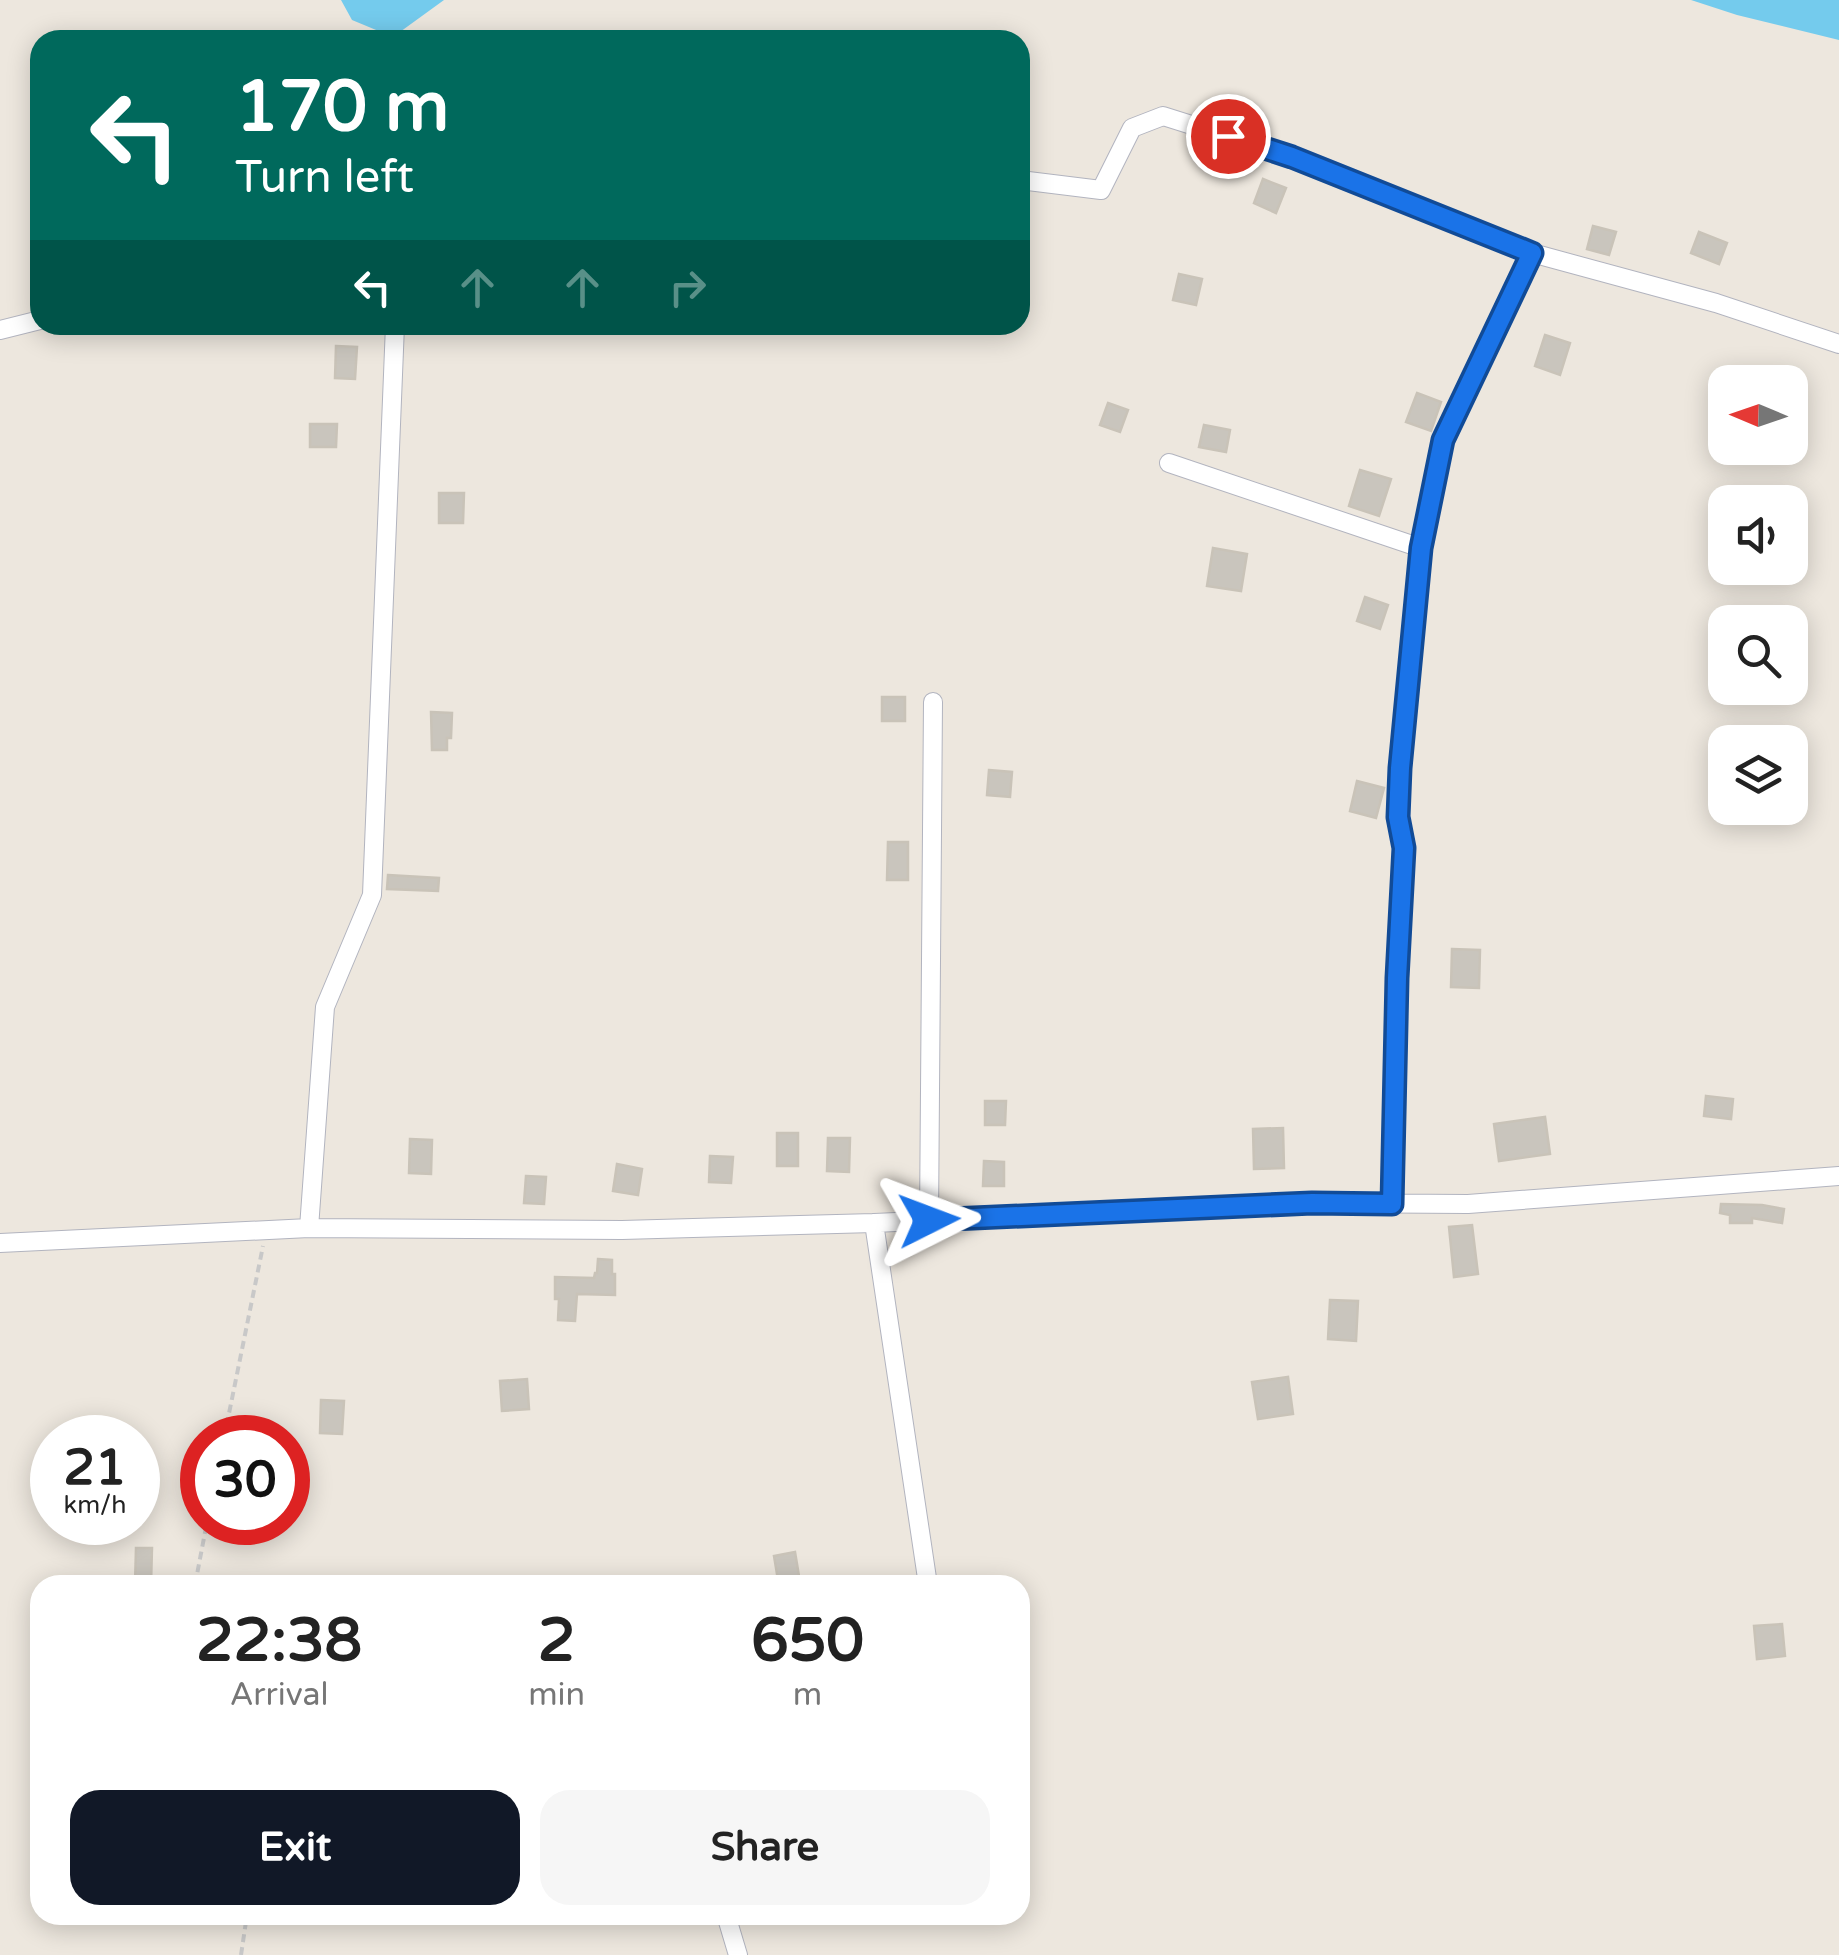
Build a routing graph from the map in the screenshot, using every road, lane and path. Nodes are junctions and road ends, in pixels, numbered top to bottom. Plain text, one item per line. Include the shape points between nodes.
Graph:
1 (1030, 181) edge
2 (1532, 253) junction
3 (30, 322) edge
4 (0, 330) edge
5 (395, 335) edge
6 (1839, 344) edge
7 (1169, 464) dead end
8 (1421, 548) junction
9 (933, 702) dead end
10 (1839, 1176) edge
11 (1392, 1204) junction
12 (929, 1220) junction
13 (874, 1222) junction
14 (308, 1228) junction
15 (266, 1230) junction
16 (0, 1242) edge
17 (229, 1415) edge
18 (203, 1545) edge
19 (197, 1575) edge
20 (927, 1575) edge
21 (245, 1925) edge
22 (729, 1925) edge
23 (242, 1955) edge
24 (738, 1955) edge

1 - 2 street via 1101,190 1132,128 1163,116 1292,157
2 - 6 street via 1716,302
2 - 8 street via 1443,440
3 - 4 street
5 - 14 street via 372,895 325,1008
7 - 8 street
8 - 11 street via 1399,785 1404,848
9 - 12 street
10 - 11 street
11 - 12 street
12 - 13 street
13 - 14 street via 622,1230
13 - 20 street
14 - 15 street
15 - 16 street
15 - 17 path
18 - 19 path
21 - 23 path
22 - 24 street

